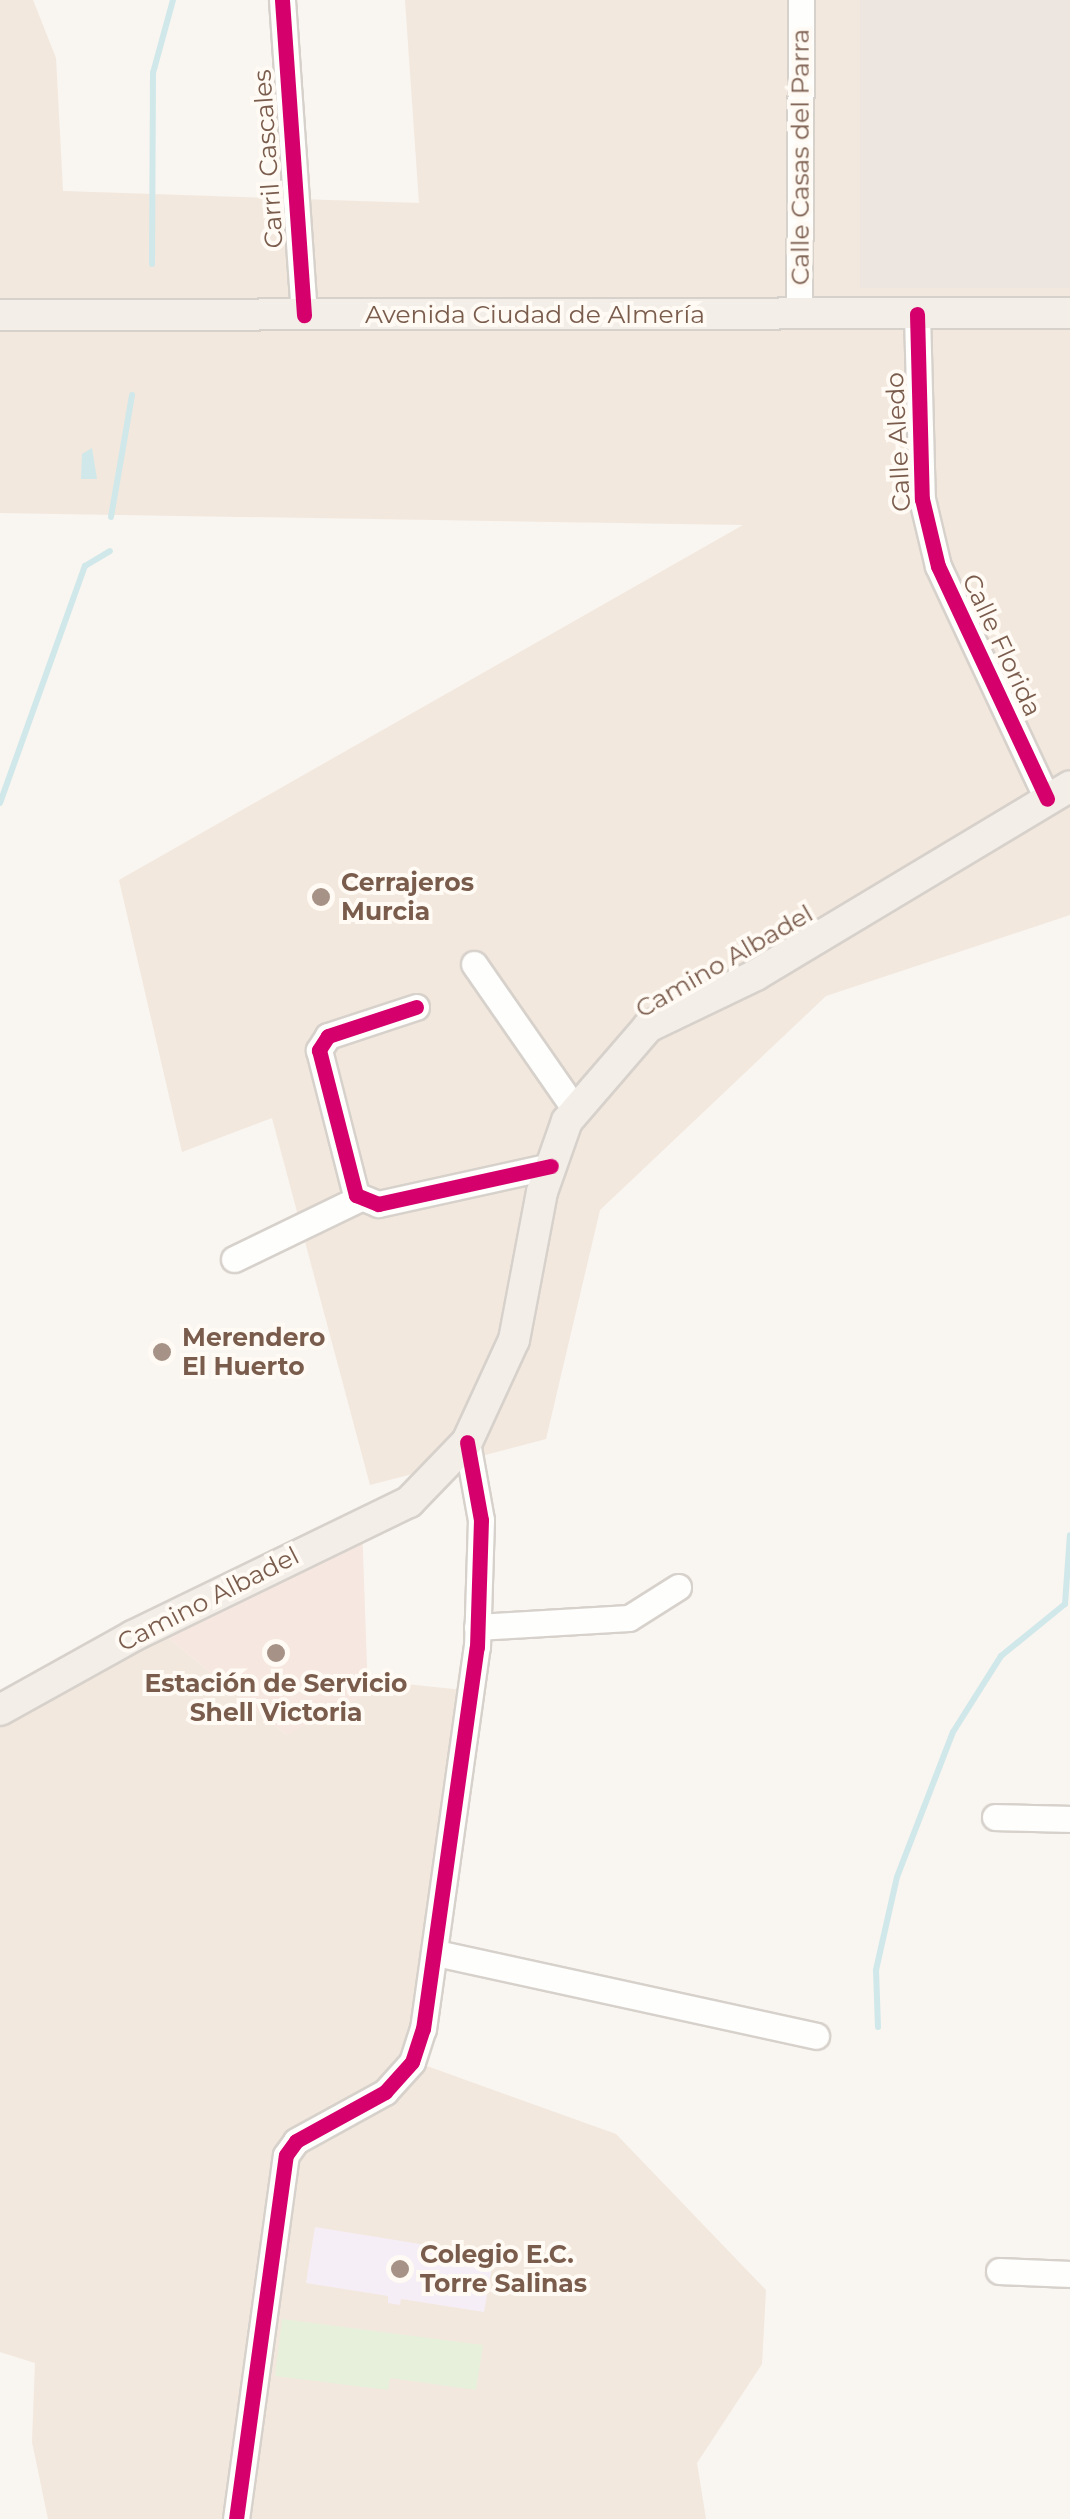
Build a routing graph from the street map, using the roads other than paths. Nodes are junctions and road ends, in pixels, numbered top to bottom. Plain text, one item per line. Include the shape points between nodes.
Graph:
1 (282, 0) edge
2 (801, 0) edge
3 (799, 314) junction
4 (917, 314) junction
5 (1070, 314) edge
6 (304, 315) junction
7 (0, 316) edge
8 (938, 566) joint
9 (1058, 793) edge
10 (474, 964) dead end
11 (416, 1007) dead end
12 (576, 1111) junction
13 (551, 1166) junction
14 (360, 1198) junction
15 (234, 1259) dead end
16 (468, 1442) junction
17 (678, 1587) dead end
18 (478, 1627) junction
19 (0, 1710) edge
20 (996, 1816) dead end
21 (1070, 1819) edge
22 (436, 1953) junction
23 (816, 2036) dead end
24 (998, 2271) dead end
25 (1070, 2274) edge
26 (236, 2519) edge

1 - 6 street, Carril Cascales
2 - 3 street, Calle Casas del Parra
3 - 4 main road, Avenida Ciudad de Almería
3 - 6 main road, Avenida Ciudad de Almería
4 - 5 main road, Avenida Ciudad de Almería
4 - 8 street, Calle Aledo via 922,498
6 - 7 main road, Avenida Ciudad de Almería
8 - 9 street, Calle Florida
9 - 12 main road, Camino Albadel via 756,975 648,1027
10 - 12 street
11 - 14 street via 328,1036 319,1050
12 - 13 main road, Camino Albadel
13 - 14 street via 378,1204
13 - 16 main road, Camino Albadel via 514,1340
14 - 15 street
16 - 18 street via 481,1520
16 - 19 main road, Camino Albadel via 409,1502 132,1636
17 - 18 street via 629,1618
18 - 22 street
20 - 21 street
22 - 23 street
22 - 26 street via 412,2062 385,2092 296,2141 286,2154
24 - 25 street

